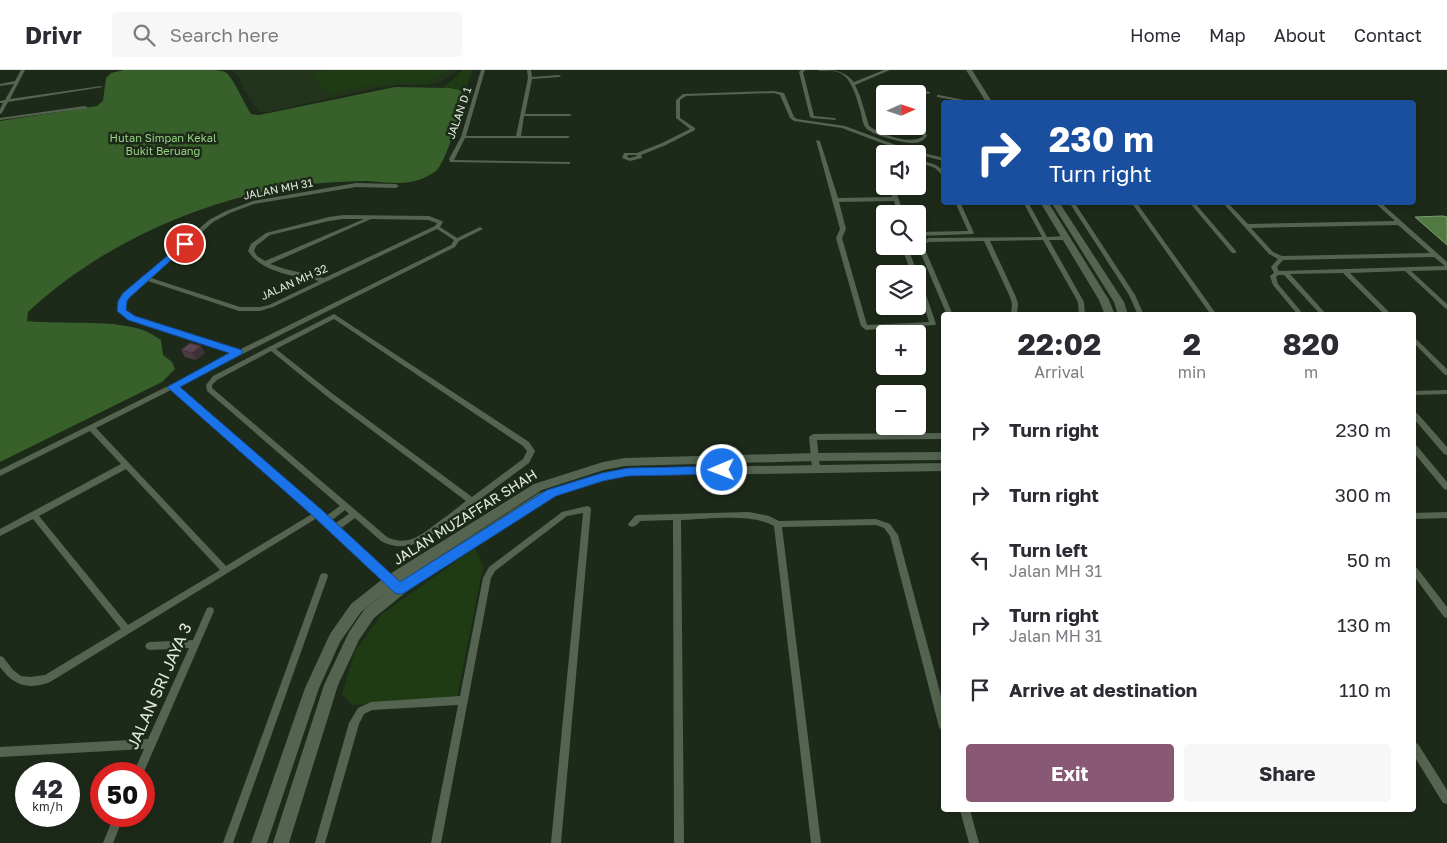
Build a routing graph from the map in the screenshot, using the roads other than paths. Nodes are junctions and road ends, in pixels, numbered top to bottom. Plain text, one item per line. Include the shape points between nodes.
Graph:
1 (23, 70) edge
2 (483, 70) edge
3 (529, 70) edge
4 (804, 70) edge
5 (820, 70) edge
6 (888, 70) edge
7 (969, 70) edge
8 (559, 76) dead end
9 (530, 78) junction
10 (16, 82) junction
11 (853, 84) junction
12 (0, 85) edge
13 (100, 88) dead end
14 (939, 96) dead end
15 (959, 100) edge
16 (988, 100) edge
17 (6, 101) junction
18 (0, 102) edge
19 (85, 106) dead end
20 (0, 113) edge
21 (523, 115) junction
22 (570, 115) dead end
23 (0, 118) edge
24 (834, 119) dead end
25 (876, 132) edge
26 (881, 135) edge
27 (885, 135) edge
28 (924, 135) edge
29 (463, 137) junction
30 (518, 137) junction
31 (568, 137) dead end
32 (890, 137) junction
33 (875, 139) junction
34 (818, 141) dead end
35 (882, 142) junction
36 (890, 145) edge
37 (638, 154) dead end
38 (926, 156) edge
39 (941, 159) edge
40 (568, 163) dead end
41 (926, 164) edge
42 (941, 172) edge
43 (396, 186) dead end
44 (894, 195) edge
45 (896, 199) junction
46 (836, 200) junction
47 (898, 205) edge
48 (958, 205) edge
49 (1027, 205) edge
50 (1046, 205) edge
51 (1057, 205) edge
52 (1073, 205) edge
53 (1135, 205) edge
54 (1194, 205) edge
55 (1227, 205) edge
56 (1379, 205) edge
57 (372, 217) junction
58 (1399, 223) junction
59 (1246, 226) junction
60 (437, 227) junction
61 (480, 229) dead end
62 (926, 234) edge
63 (1046, 238) junction
64 (1065, 238) junction
65 (986, 239) junction
66 (457, 240) junction
67 (1234, 252) dead end
68 (1435, 255) junction
69 (1281, 258) junction
70 (263, 264) junction
71 (1447, 267) edge
72 (1406, 269) junction
73 (1345, 271) junction
74 (1285, 272) junction
75 (1277, 273) junction
76 (146, 278) junction
77 (324, 280) junction
78 (926, 302) edge
79 (1447, 307) edge
80 (949, 312) edge
81 (1014, 312) edge
82 (1082, 312) edge
83 (1109, 312) edge
84 (1122, 312) edge
85 (1140, 312) edge
86 (1212, 312) edge
87 (1298, 312) edge
88 (1321, 312) edge
89 (1386, 312) edge
90 (1416, 342) edge
91 (272, 348) junction
92 (238, 352) junction
93 (1447, 373) edge
94 (172, 387) junction
95 (1447, 392) edge
96 (1416, 393) edge
97 (1416, 417) edge
98 (92, 428) junction
99 (941, 436) edge
100 (1416, 450) edge
101 (1447, 452) edge
102 (941, 456) edge
103 (816, 462) junction
104 (126, 465) junction
105 (941, 467) edge
106 (0, 473) edge
107 (1447, 487) edge
108 (471, 502) junction
109 (346, 506) junction
110 (355, 514) junction
111 (34, 515) junction
112 (1447, 515) edge
113 (1416, 516) edge
114 (322, 517) junction
115 (677, 517) junction
116 (632, 524) dead end
117 (778, 524) junction
118 (334, 529) junction
119 (0, 533) edge
120 (226, 570) junction
121 (1416, 573) edge
122 (324, 576) dead end
123 (395, 585) junction
124 (210, 611) dead end
125 (1447, 614) edge
126 (127, 630) junction
127 (196, 644) junction
128 (150, 646) dead end
129 (0, 660) edge
130 (464, 700) junction
131 (941, 715) edge
132 (151, 744) junction
133 (1416, 751) edge
134 (0, 752) edge
135 (143, 762) edge
136 (1447, 799) edge
137 (966, 812) edge
138 (115, 827) edge
139 (108, 843) edge
140 (228, 843) edge
141 (259, 843) edge
142 (281, 843) edge
143 (320, 843) edge
144 (436, 843) edge
145 (556, 843) edge
146 (679, 843) edge
147 (816, 843) edge
148 (974, 843) edge

1 - 10 street
2 - 29 street, JALAN D 1
3 - 9 street
4 - 24 street via 801,72 812,117
5 - 11 street via 841,72
6 - 11 street
7 - 16 main road
8 - 9 street
9 - 21 street
10 - 12 street
10 - 17 street
11 - 25 street via 867,127
13 - 17 street
14 - 15 street
17 - 18 street
17 - 20 street
19 - 23 street
21 - 22 street
21 - 30 street
26 - 33 street
27 - 32 street
28 - 32 street via 923,140 904,142
29 - 30 street
29 - 40 street, JALAN D 1 via 452,161
30 - 31 street
32 - 35 street
33 - 35 street
33 - 37 street via 843,127 796,120 779,93 691,94 679,98 678,118 693,129
34 - 46 street
35 - 36 street
38 - 39 street
41 - 42 street
43 - 76 street, JALAN MH 31 via 346,186 234,209 211,221
44 - 45 street
45 - 46 street
45 - 47 street
46 - 78 street via 843,229 839,238 864,326 934,324
48 - 62 street via 971,233
49 - 63 street
50 - 64 main road
51 - 84 main road via 1119,302
52 - 85 street
53 - 86 street
54 - 67 street
55 - 59 street
56 - 58 street
57 - 60 street via 438,220
57 - 70 street
57 - 70 street via 329,219 268,234 251,251 253,257
58 - 59 street
58 - 68 street
59 - 69 street via 1271,253
60 - 66 street
60 - 77 street, JALAN MH 32
61 - 66 street
63 - 64 street
63 - 65 street
63 - 82 street via 1082,302
64 - 83 main road
65 - 80 street via 929,240 921,245
65 - 81 street via 1013,298
66 - 92 street via 453,246
68 - 69 street
68 - 71 street
69 - 75 street via 1274,267
70 - 77 street
71 - 72 street
72 - 73 street
72 - 79 street
73 - 74 street
73 - 89 street
74 - 75 street
74 - 88 street
75 - 87 street via 1273,276 1275,284
76 - 77 street, JALAN MH 32 via 248,310 271,306
76 - 92 street, JALAN MH 31 via 122,301 121,311 125,315
90 - 93 street
91 - 108 street
91 - 108 street via 334,316 529,447 531,452 526,461
91 - 109 street via 215,378 209,389
92 - 94 street
94 - 98 street
94 - 114 street
95 - 96 street
97 - 101 street
98 - 104 street
98 - 106 street
99 - 103 street via 813,437
100 - 107 street
102 - 103 main road, JALAN MUZAFFAR SHAH
103 - 105 main road, JALAN MUZAFFAR SHAH
103 - 123 main road, JALAN MUZAFFAR SHAH via 646,471 602,477 543,496
104 - 111 street
104 - 120 street
108 - 110 street via 421,539 398,545 384,539
109 - 110 street
109 - 114 street
110 - 118 street
111 - 119 street
111 - 126 street
112 - 113 street
114 - 118 street
114 - 120 street
115 - 116 street via 638,518
115 - 117 street via 749,515
115 - 146 street
117 - 131 street via 876,522 887,526 894,535
117 - 147 street
118 - 123 street
120 - 126 street
121 - 125 street
122 - 140 street
123 - 141 main road, JALAN MUZAFFAR SHAH via 356,608 335,638 312,688
123 - 142 main road, JALAN MUZAFFAR SHAH via 362,624 330,685
124 - 127 street, JALAN SRI JAYA 3
126 - 129 street via 47,679 25,683 17,681
127 - 128 street
127 - 132 street, JALAN SRI JAYA 3
130 - 143 street via 371,706 361,711 354,723
130 - 144 street
130 - 145 street via 487,578 492,569 565,514 587,509
132 - 134 street
132 - 135 street, JALAN SRI JAYA 3
133 - 136 street
137 - 148 street
138 - 139 street

